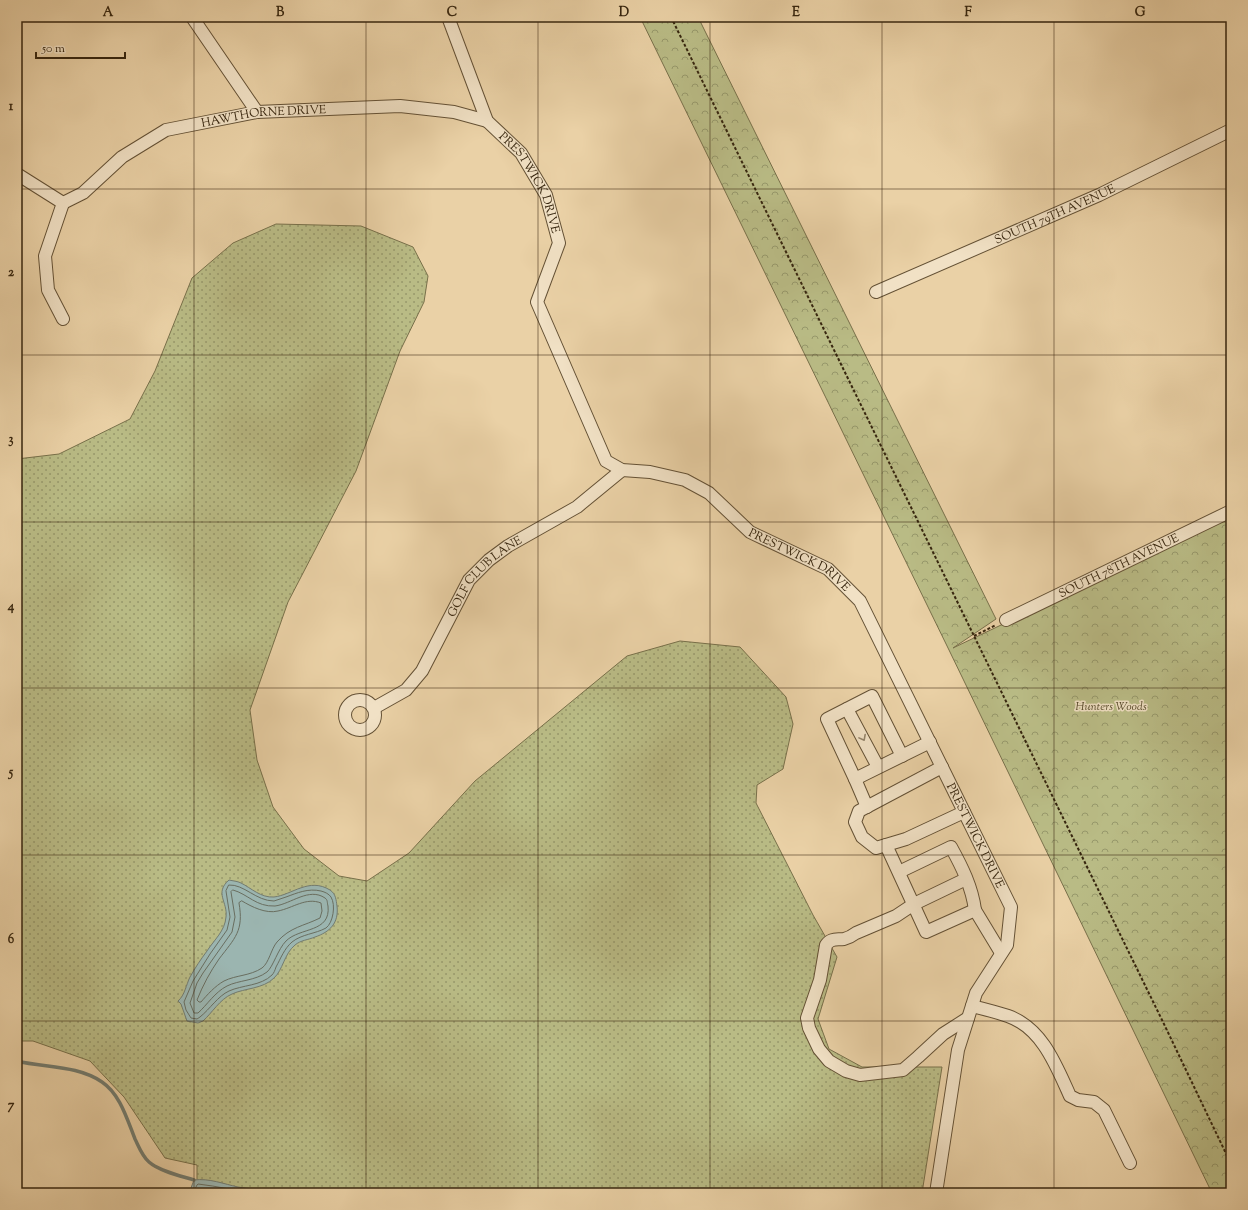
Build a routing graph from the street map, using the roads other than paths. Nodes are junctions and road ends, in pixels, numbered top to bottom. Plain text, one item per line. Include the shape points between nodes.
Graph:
1 (192, 17) edge
2 (448, 17) edge
3 (257, 112) junction
4 (487, 121) junction
5 (1231, 130) edge
6 (17, 174) edge
7 (63, 203) junction
8 (876, 292) dead end
9 (63, 319) dead end
10 (622, 470) junction
11 (1231, 510) edge
12 (1006, 620) road end
13 (374, 708) dead end
14 (847, 709) junction
15 (930, 742) junction
16 (902, 756) junction
17 (942, 767) junction
18 (878, 768) junction
19 (855, 779) junction
20 (867, 807) junction
21 (964, 812) junction
22 (886, 845) junction
23 (899, 872) junction
24 (966, 879) junction
25 (914, 904) junction
26 (975, 910) junction
27 (1001, 953) junction
28 (972, 1006) junction
29 (968, 1018) junction
30 (1130, 1163) dead end
31 (936, 1193) edge

1 - 3 street
2 - 4 street, PRESTWICK DRIVE
3 - 4 street, HAWTHORNE DRIVE via 400,106 454,112
3 - 7 street, HAWTHORNE DRIVE via 166,130 122,158 83,192
4 - 10 street, PRESTWICK DRIVE via 521,153 546,195 559,244 536,302 606,461
5 - 8 street, SOUTH 79TH AVENUE via 1099,195
6 - 7 street
7 - 9 street via 45,256 48,290
10 - 13 street, GOLF CLUB LANE via 577,507 508,546 489,560 469,580 422,670 406,690
10 - 15 street, PRESTWICK DRIVE via 650,472 685,480 709,493 750,532 828,569 860,600
11 - 12 street, SOUTH 78TH AVENUE
14 - 16 street via 872,696
14 -> 18 street
14 - 19 street via 826,719
15 - 16 street
15 - 17 street, PRESTWICK DRIVE
16 - 18 street
17 - 20 street
17 - 21 street, PRESTWICK DRIVE
18 - 19 street
19 - 20 street
20 - 22 street via 858,811 855,822 862,837 876,848
21 - 22 street via 906,839
21 - 27 street, PRESTWICK DRIVE via 1011,907 1007,945
22 - 23 street
23 - 24 street via 951,847
23 - 25 street
24 - 25 street
24 - 26 street via 974,895
25 - 26 street via 926,932
25 - 29 street via 896,916 850,937 829,942 807,1018 812,1035 829,1061 846,1071 860,1075 903,1070 943,1034
26 - 27 street
27 - 28 street, PRESTWICK DRIVE via 976,993
28 - 29 street, PRESTWICK DRIVE
28 - 30 street via 1009,1016 1028,1027 1043,1042 1070,1096 1094,1102 1104,1110
29 - 31 street, PRESTWICK DRIVE via 958,1050

